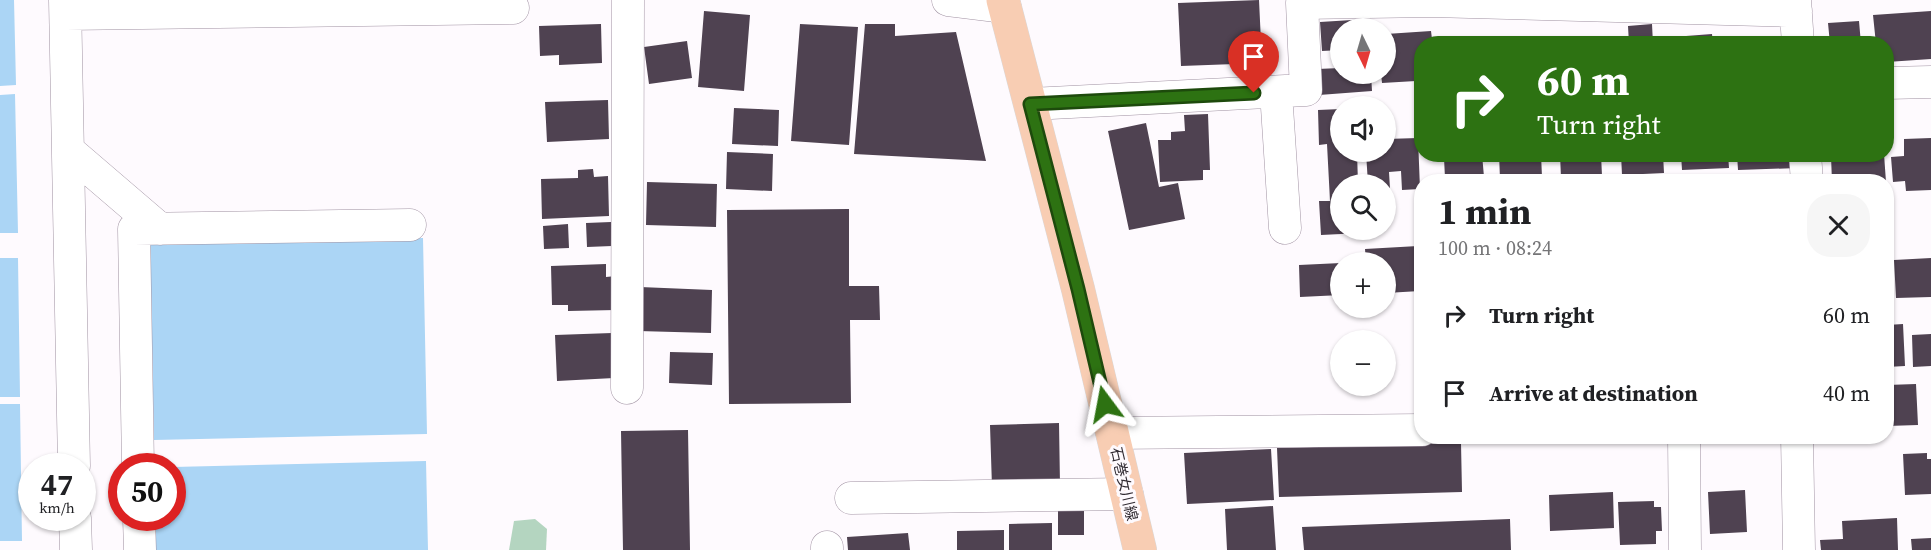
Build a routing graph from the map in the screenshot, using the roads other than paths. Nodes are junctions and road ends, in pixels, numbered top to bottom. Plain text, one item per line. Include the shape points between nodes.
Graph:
1 (628, 0) edge
2 (948, 0) edge
3 (1004, 3) edge
4 (1795, 5) edge
5 (66, 7) edge
6 (513, 8) dead end
7 (1797, 36) edge
8 (1931, 81) edge
9 (1894, 83) edge
10 (1276, 92) junction
11 (1030, 104) junction
12 (69, 152) junction
13 (410, 225) dead end
14 (1285, 228) dead end
15 (160, 229) junction
16 (627, 388) dead end
17 (1414, 430) edge
18 (1112, 434) junction
19 (1684, 444) edge
20 (1797, 444) edge
21 (74, 453) edge
22 (138, 453) edge
23 (1127, 494) junction
24 (851, 498) dead end
25 (75, 531) edge
26 (139, 531) edge
27 (76, 550) edge
28 (140, 550) edge
29 (1140, 550) edge
30 (1685, 550) edge
31 (1798, 550) edge

1 - 16 street
2 - 3 street
3 - 11 main road, 石巻女川線
4 - 7 street
4 - 10 street via 1302,3 1306,90
5 - 6 street
5 - 12 street
8 - 9 street
10 - 11 street
10 - 14 street
11 - 18 main road, 石巻女川線
12 - 15 street
12 - 21 street
13 - 15 street
15 - 22 street via 134,229
17 - 18 street
18 - 23 main road, 石巻女川線
19 - 30 street
20 - 31 street
23 - 24 street
23 - 29 main road, 石巻女川線
25 - 27 street
26 - 28 street

